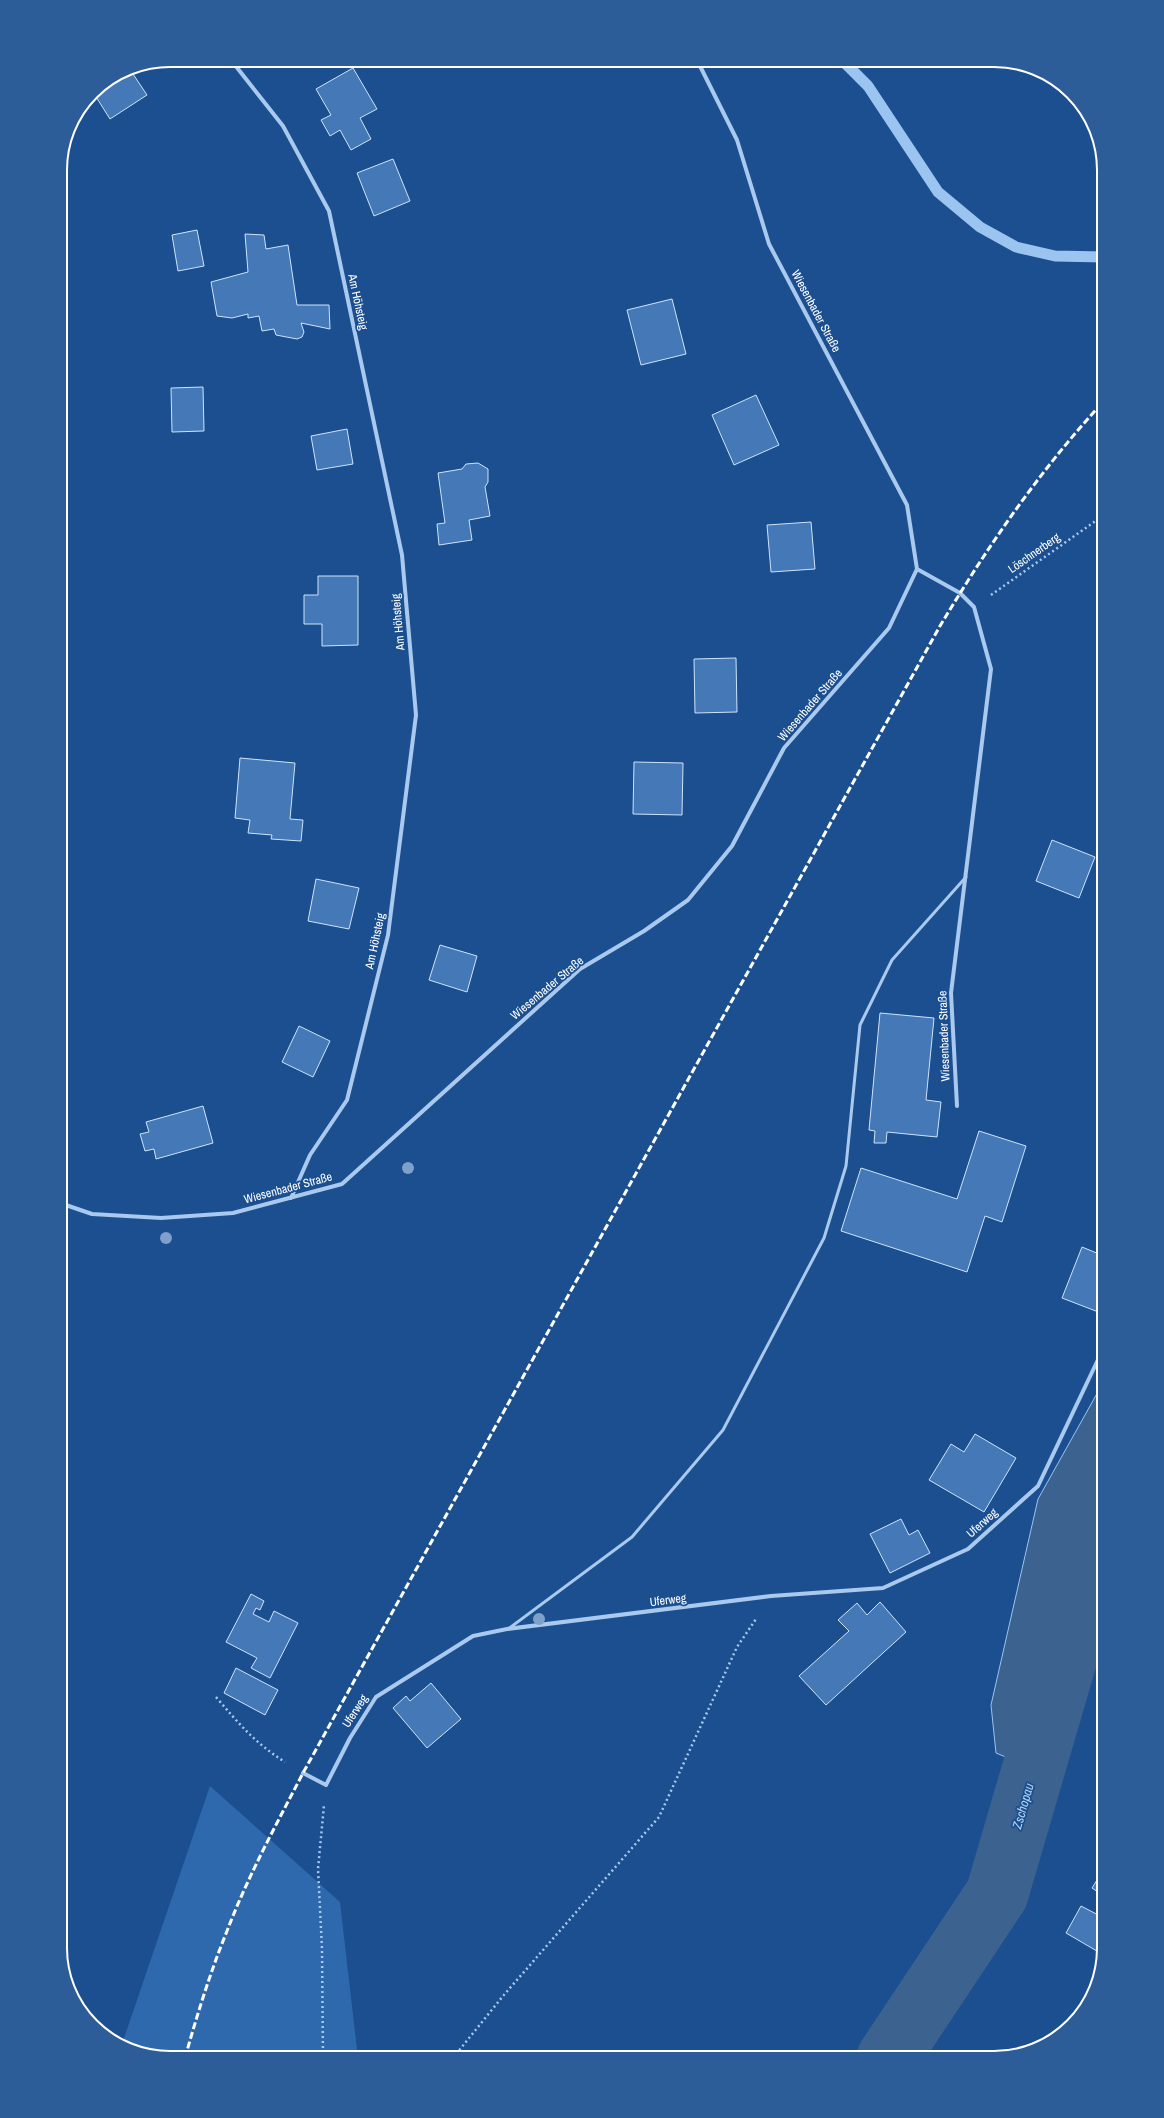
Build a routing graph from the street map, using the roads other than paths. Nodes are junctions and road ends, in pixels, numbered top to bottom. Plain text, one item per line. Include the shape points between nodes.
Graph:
1 (237, 67) edge
2 (700, 67) edge
3 (917, 569) junction
4 (967, 875) junction
5 (957, 1106) dead end
6 (291, 1198) junction
7 (67, 1205) edge
8 (1097, 1361) edge
9 (507, 1630) junction
10 (303, 1773) road end

1 - 6 street, Am Höhsteig via 283,126 329,211 402,555 416,715 388,935 346,1100 310,1155
2 - 3 street, Wiesenbader Straße via 737,140 769,244 907,505
3 - 4 street, Wiesenbader Straße via 960,594 974,607 991,669
3 - 6 street, Wiesenbader Straße via 889,628 784,748 732,846 688,900 644,931 580,970 342,1184
4 - 5 street, Wiesenbader Straße via 951,993
4 - 9 lane via 892,960 860,1025 846,1166 824,1238 723,1430 632,1537
6 - 7 street, Wiesenbader Straße via 233,1213 161,1218 92,1214
8 - 9 street, Uferweg via 1038,1486 968,1549 883,1588 771,1596
9 - 10 street, Uferweg via 474,1636 376,1697 350,1738 326,1785

